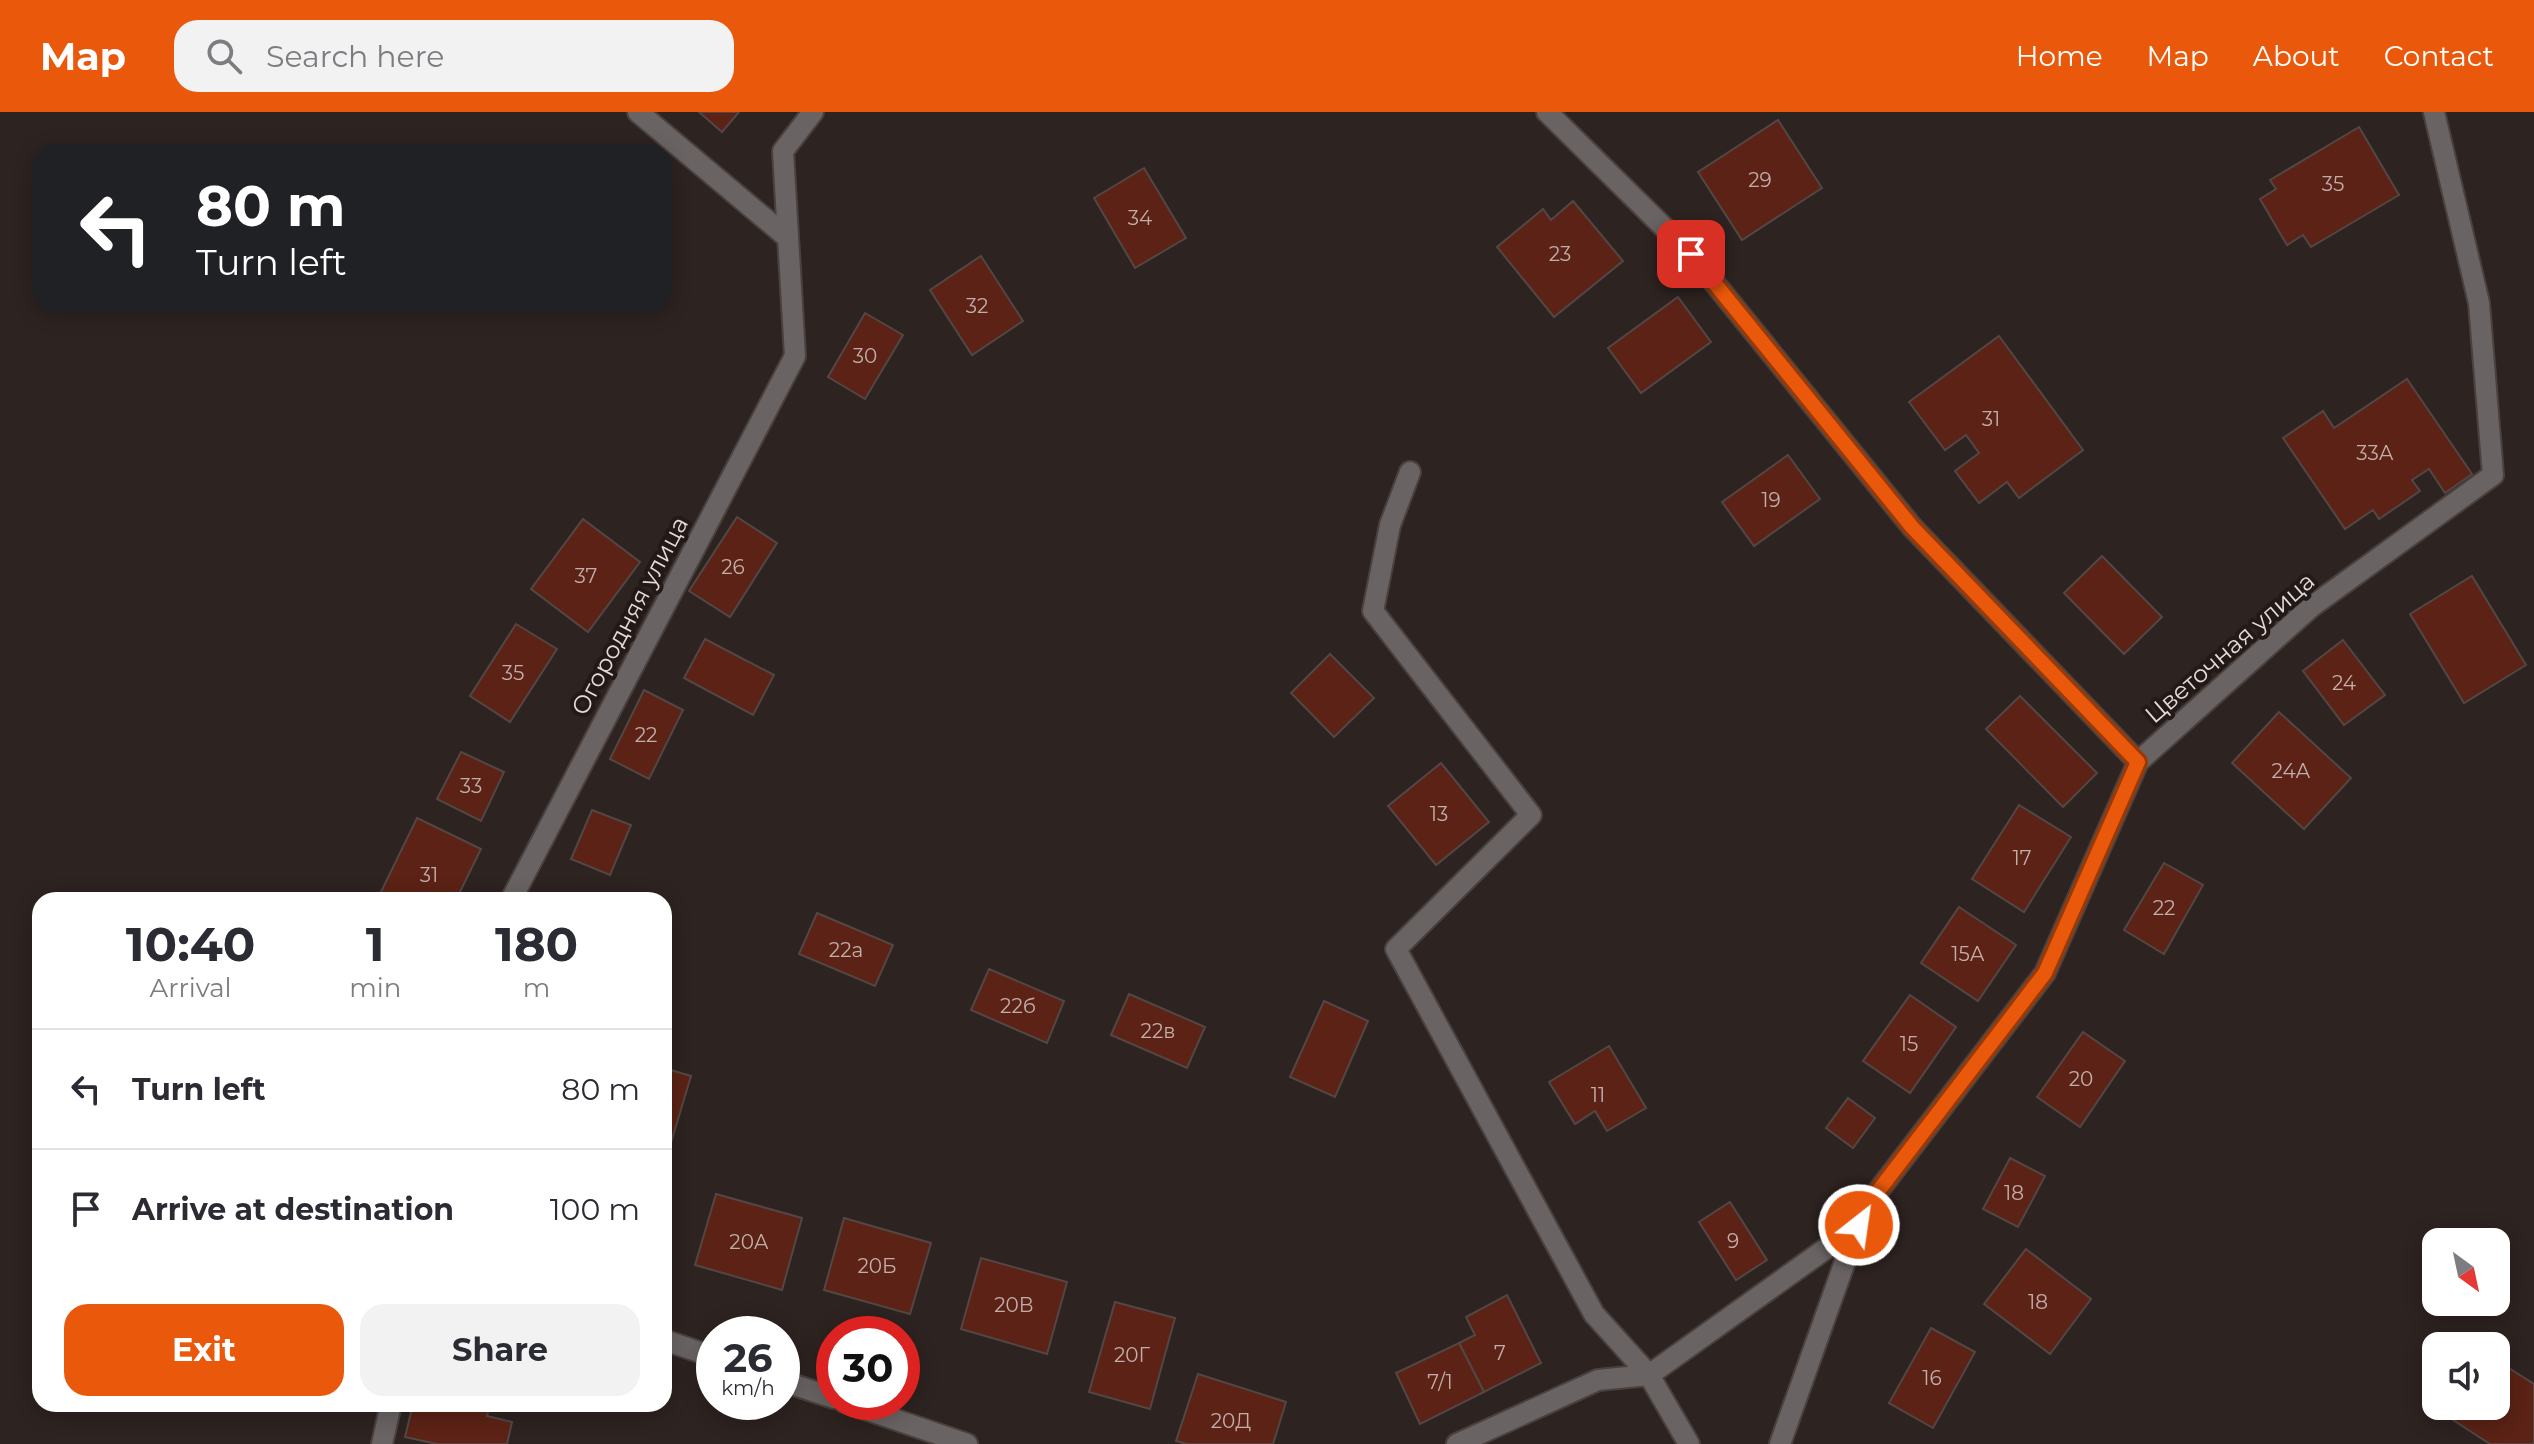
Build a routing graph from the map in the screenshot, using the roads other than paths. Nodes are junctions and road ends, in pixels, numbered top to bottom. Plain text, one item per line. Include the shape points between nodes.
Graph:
1 (638, 112) edge
2 (813, 112) edge
3 (1547, 112) edge
4 (2434, 112) edge
5 (788, 238) junction
6 (1410, 472) dead end
7 (2138, 762) junction
8 (515, 892) edge
9 (1859, 1225) junction
10 (672, 1343) edge
11 (696, 1351) edge
12 (1649, 1375) junction
13 (389, 1412) edge
14 (897, 1420) edge
15 (382, 1444) edge
16 (967, 1444) edge
17 (1457, 1444) edge
18 (1689, 1444) edge
19 (1780, 1444) edge

1 - 5 street
2 - 5 street via 783,151
3 - 7 street via 1691,254 1912,527
4 - 7 street, Цветочная улица via 2479,303 2493,475 2311,607
5 - 8 street, Огородняя улица via 795,356
6 - 12 street via 1390,525 1373,611 1531,815 1396,949 1594,1314
7 - 9 street, Цветочная улица via 2045,973 1863,1211
9 - 12 street
9 - 19 street, Цветочная улица
10 - 11 street
12 - 17 street via 1598,1380
12 - 18 street
13 - 15 street
14 - 16 street

